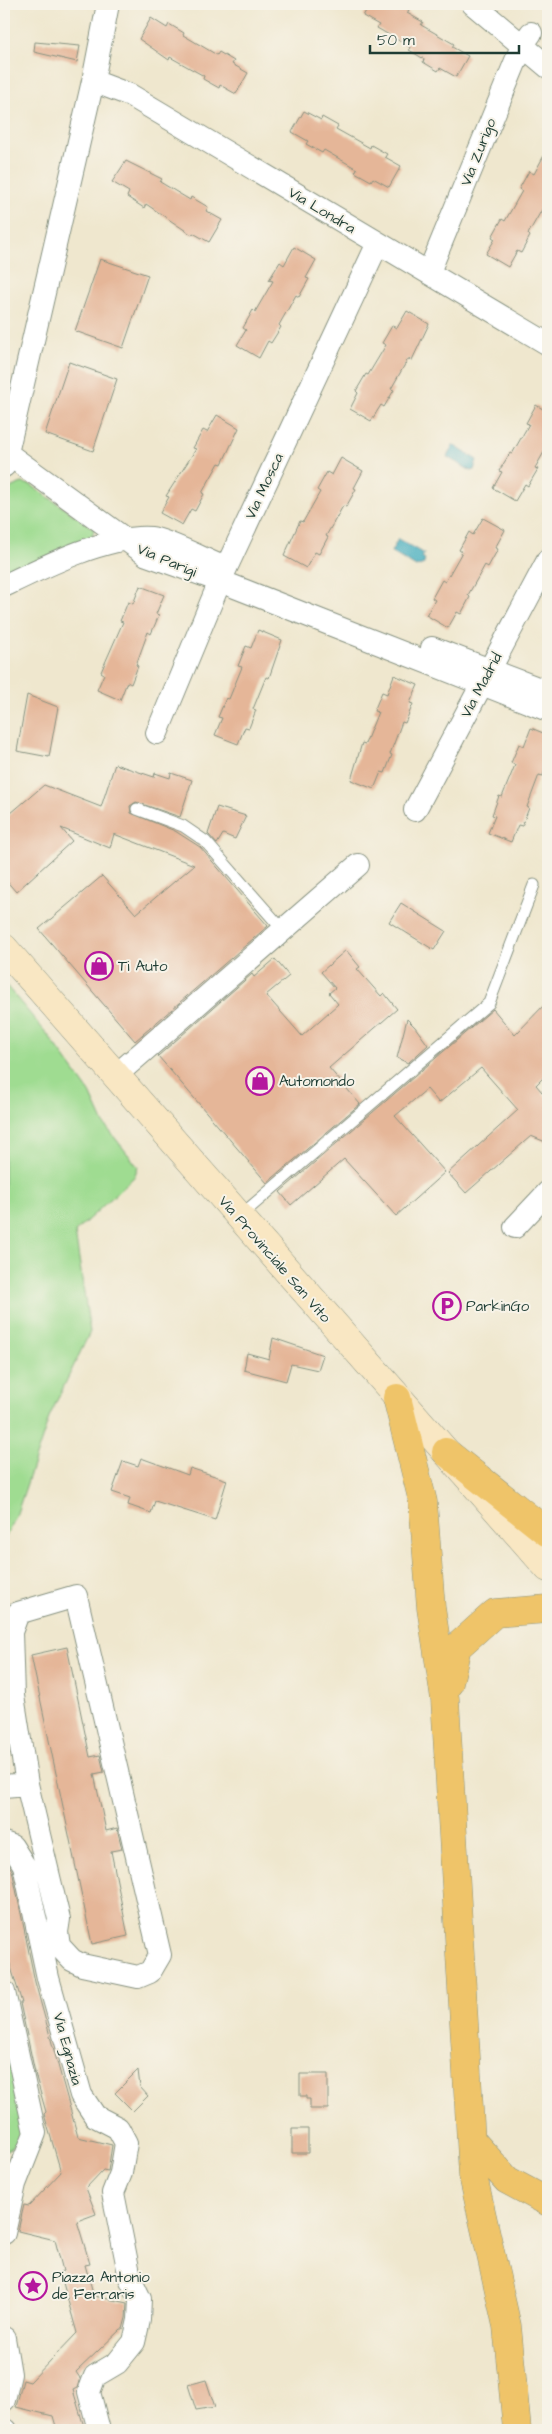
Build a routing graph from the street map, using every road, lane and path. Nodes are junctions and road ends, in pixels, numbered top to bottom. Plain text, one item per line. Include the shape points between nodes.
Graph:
1 (108, 4) edge
2 (473, 4) edge
3 (497, 4) edge
4 (527, 39) junction
5 (548, 47) edge
6 (548, 67) edge
7 (93, 81) junction
8 (378, 243) junction
9 (429, 272) junction
10 (548, 344) edge
11 (6, 460) edge
12 (124, 540) junction
13 (548, 560) edge
14 (223, 575) junction
15 (4, 586) edge
16 (485, 677) junction
17 (548, 692) edge
18 (548, 710) edge
19 (158, 733) dead end
20 (138, 809) dead end
21 (416, 810) dead end
22 (358, 865) dead end
23 (534, 885) dead end
24 (283, 930) junction
25 (6, 954) edge
26 (115, 1076) junction
27 (548, 1192) edge
28 (239, 1217) junction
29 (515, 1228) dead end
30 (397, 1398) junction
31 (446, 1452) junction
32 (548, 1533) edge
33 (548, 1568) edge
34 (548, 1609) edge
35 (445, 1699) junction
36 (27, 1784) junction
37 (4, 1786) edge
38 (4, 1843) edge
39 (4, 1992) edge
40 (7, 2015) edge
41 (472, 2141) junction
42 (28, 2155) junction
43 (4, 2162) edge
44 (548, 2202) edge
45 (4, 2233) edge
46 (4, 2338) edge
47 (4, 2400) edge
48 (99, 2430) edge
49 (517, 2430) edge

1 - 7 street
2 - 4 street
3 - 4 street
4 - 5 street
4 - 6 street
4 - 9 street, Via Zurigo
7 - 8 street, Via Londra via 130,95
7 - 11 street
8 - 9 street, Via Londra
8 - 14 street, Via Mosca
9 - 10 street, Via Londra
11 - 12 street, Via Parigi
12 - 14 street, Via Parigi via 147,554
12 - 15 street via 60,558
13 - 16 street, Via Madrid
14 - 16 street, Via Parigi
14 - 19 street, Via Mosca
16 - 17 street, Via Parigi
16 - 18 street, Via Parigi
16 - 21 street, Via Madrid
20 - 24 lane via 183,826 205,841
22 - 24 street
23 - 28 lane via 488,1003
24 - 26 street
25 - 26 main road, Via Provinciale San Vito
26 - 28 main road, Via Provinciale San Vito
27 - 29 street
28 - 30 main road, Via Provinciale San Vito
30 - 31 main road, Via Provinciale San Vito
30 - 35 highway via 423,1502 432,1608
31 - 32 highway
31 - 33 main road, Via Provinciale San Vito
34 - 35 highway via 495,1613 457,1646
35 - 41 highway
36 - 36 street via 59,1920 60,1946 72,1960 82,1965 138,1977 150,1972 160,1955 76,1596 18,1613 11,1632 13,1696
36 - 37 street
38 - 48 street, Via Egnazia via 12,1846 24,1865 48,1978 81,2095 95,2116 118,2128 126,2143 113,2193 130,2278 140,2299 139,2320 134,2342 117,2364 95,2376 89,2392
39 - 40 street
40 - 42 street via 35,2133
41 - 44 highway via 507,2180
41 - 49 highway via 473,2176 507,2326
42 - 43 street
42 - 45 street via 10,2200
46 - 47 street via 10,2374

